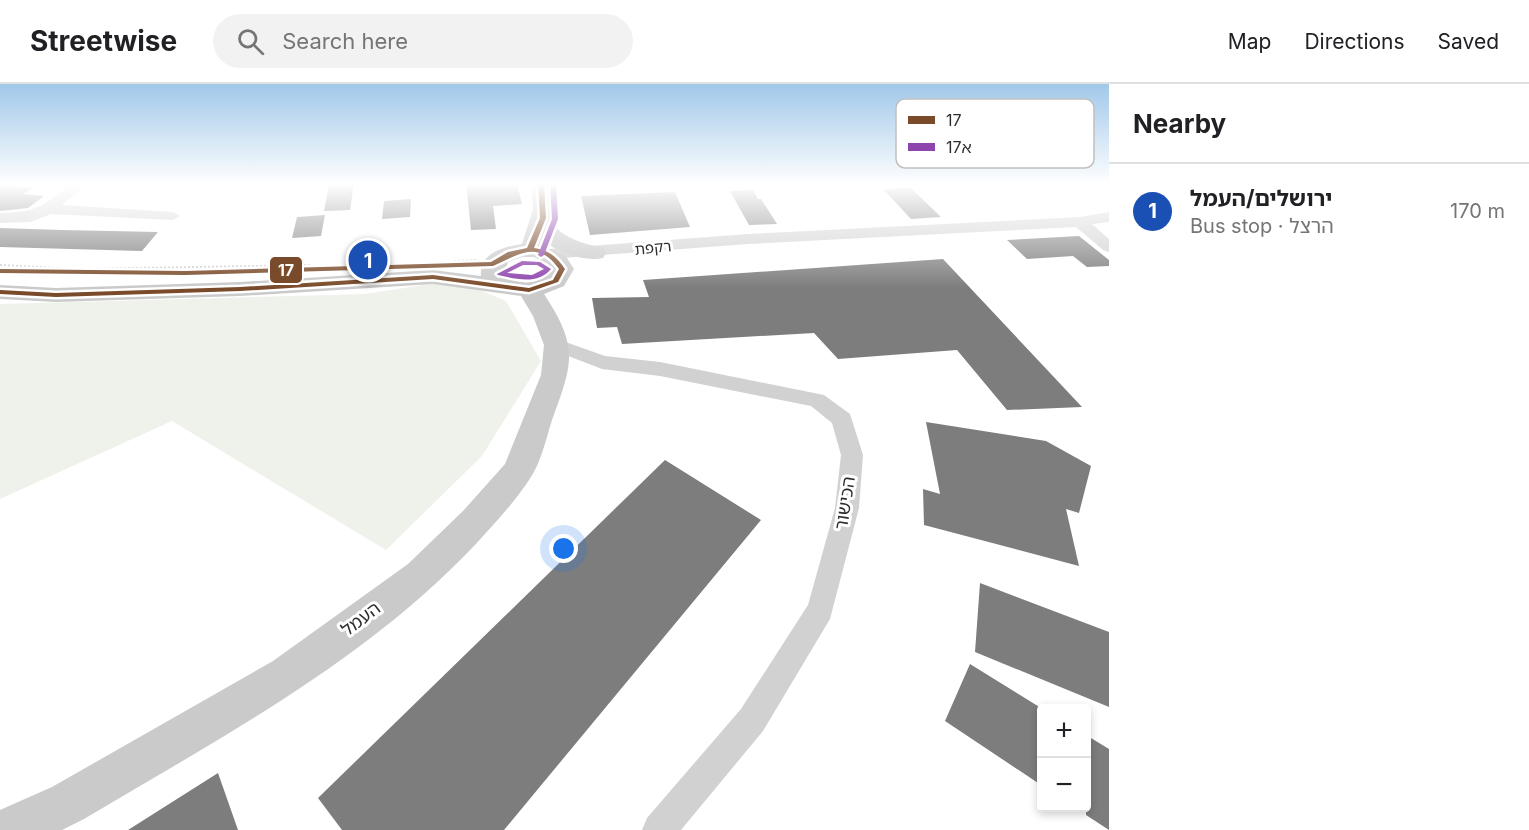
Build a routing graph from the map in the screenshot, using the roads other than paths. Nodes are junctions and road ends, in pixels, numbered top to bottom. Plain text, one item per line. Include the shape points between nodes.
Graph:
1 (18, 218) edge
2 (543, 218) edge
3 (1104, 218) edge
4 (1, 219) edge
5 (1080, 222) junction
6 (542, 224) junction
7 (1109, 246) edge
8 (627, 250) junction
9 (595, 253) junction
10 (547, 258) junction
11 (0, 271) edge
12 (500, 275) junction
13 (0, 292) edge
14 (557, 345) junction
15 (9, 830) edge
16 (659, 830) edge

1 - 4 street
2 - 6 street
3 - 5 street, רקפת
5 - 7 street
5 - 8 street, רקפת via 748,239
6 - 9 street via 551,237 568,247
6 - 10 street
8 - 9 street, רקפת
8 - 10 street, רקפת
9 - 10 street, רקפת
10 - 12 street via 508,254
10 - 12 street via 556,281 549,285
11 - 12 street
12 - 13 street via 240,289 56,295
12 - 14 street, העמל via 546,316
14 - 15 street, העמל via 555,375 518,471 421,576 287,675 68,803
14 - 16 street, הכישור via 603,362 660,369 818,400 842,419 852,455 847,508 820,610 752,720

